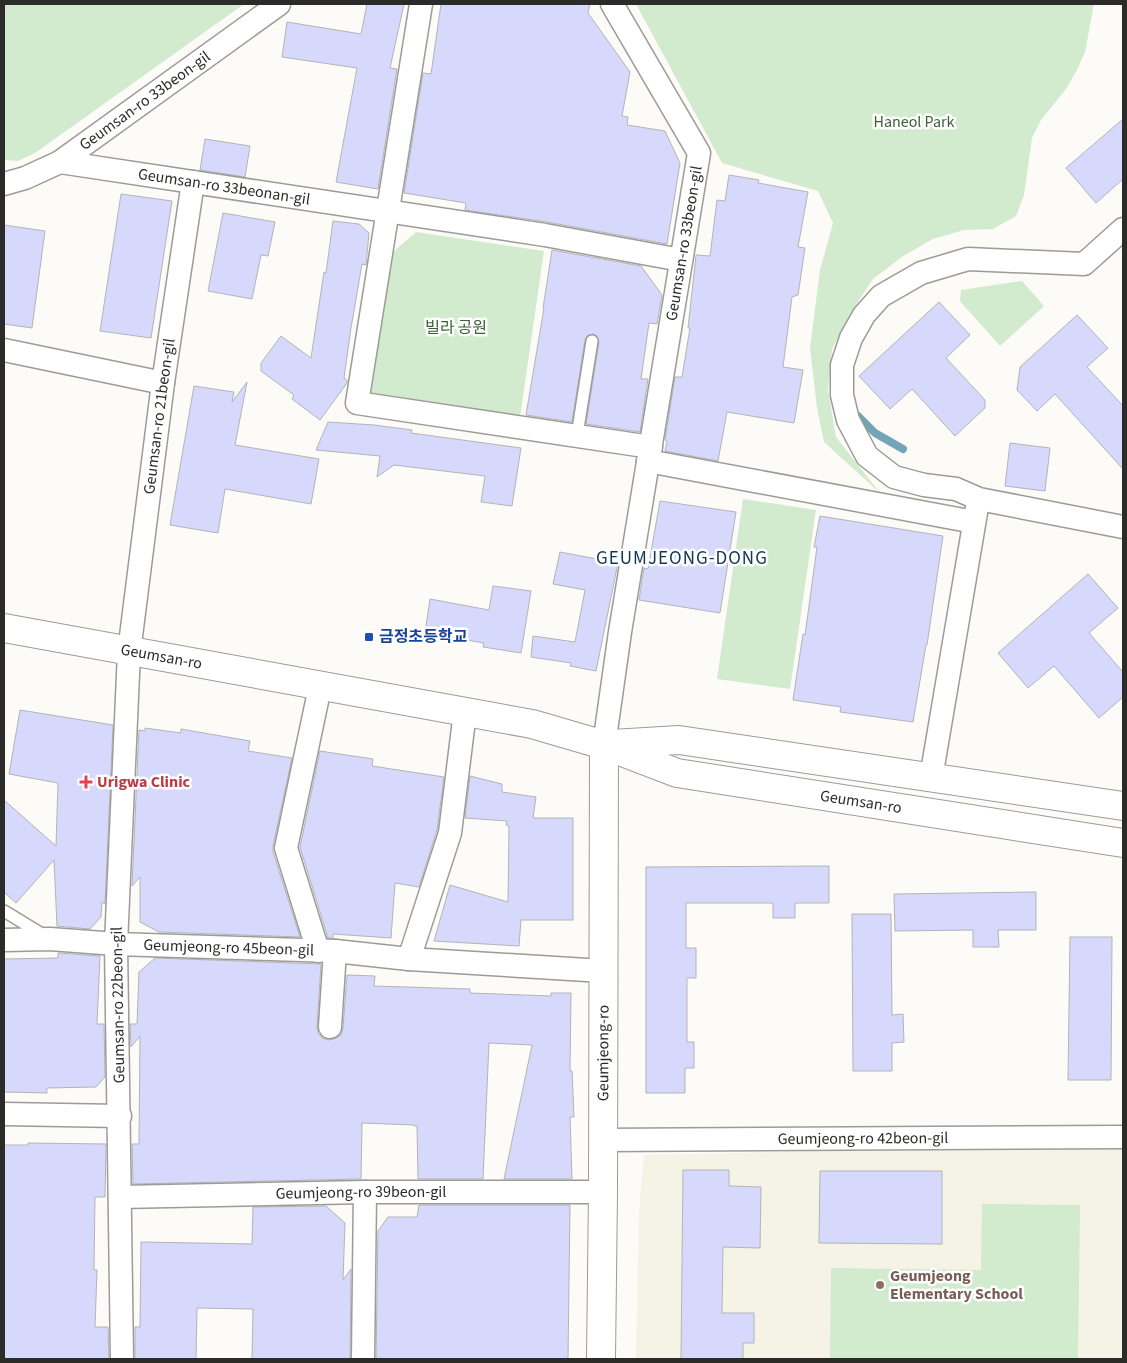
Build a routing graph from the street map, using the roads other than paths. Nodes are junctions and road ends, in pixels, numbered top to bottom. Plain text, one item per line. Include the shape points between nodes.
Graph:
1 (279, 4) edge
2 (421, 4) edge
3 (612, 4) edge
4 (60, 162) junction
5 (193, 182) junction
6 (4, 184) edge
7 (388, 211) junction
8 (1123, 229) edge
9 (681, 260) junction
10 (592, 341) dead end
11 (4, 350) edge
12 (164, 383) junction
13 (577, 435) junction
14 (650, 454) junction
15 (978, 499) junction
16 (974, 522) junction
17 (1123, 527) edge
18 (4, 628) edge
19 (129, 652) junction
20 (320, 687) junction
21 (465, 712) junction
22 (604, 745) junction
23 (931, 778) junction
24 (1123, 806) edge
25 (1123, 843) edge
26 (4, 911) edge
27 (50, 939) junction
28 (4, 940) edge
29 (116, 944) junction
30 (326, 951) junction
31 (409, 959) junction
32 (603, 971) junction
33 (330, 1027) dead end
34 (4, 1114) edge
35 (120, 1116) junction
36 (1123, 1137) edge
37 (603, 1140) junction
38 (365, 1192) junction
39 (603, 1192) junction
40 (120, 1197) junction
41 (122, 1359) edge
42 (363, 1359) edge
43 (601, 1359) edge

1 - 4 street, Geumsan-ro 33beon-gil
2 - 7 street
3 - 9 street, Geumsan-ro 33beon-gil via 699,153
4 - 5 street, Geumsan-ro 33beonan-gil
4 - 6 street, Geumsan-ro 33beon-gil
5 - 7 street, Geumsan-ro 33beonan-gil
5 - 12 street, Geumsan-ro 21beon-gil
7 - 9 street, Geumsan-ro 33beonan-gil
7 - 13 street via 357,403
8 - 15 street via 1084,264 968,259 921,272 881,296 864,315 851,338 842,365 842,395 848,420 867,456 894,477 924,486 956,489
9 - 14 street, Geumsan-ro 33beon-gil
10 - 13 lane
11 - 12 street
12 - 19 street, Geumsan-ro 21beon-gil
13 - 14 street
14 - 16 street
14 - 22 street, Geumsan-ro 33beon-gil via 629,633
15 - 16 street
15 - 17 street
16 - 23 street
18 - 19 street, Geumsan-ro
19 - 20 street, Geumsan-ro
19 - 29 street, Geumsan-ro 22beon-gil
20 - 21 street, Geumsan-ro
20 - 30 street via 286,848
21 - 22 street, Geumsan-ro via 532,724
21 - 31 street via 450,833
22 - 23 street, Geumsan-ro via 679,740
22 - 25 street, Geumsan-ro via 677,773
22 - 32 street, Geumjeong-ro
23 - 24 street, Geumsan-ro
26 - 27 lane
27 - 28 street, Geumjeong-ro 45beon-gil
27 - 29 street, Geumjeong-ro 45beon-gil
29 - 30 street, Geumjeong-ro 45beon-gil
29 - 35 street, Geumsan-ro 22beon-gil
30 - 31 street, Geumjeong-ro 45beon-gil
30 - 33 street, Geumjeong-ro 45beon-gil
31 - 32 street, Geumjeong-ro 45beon-gil
32 - 37 street, Geumjeong-ro
34 - 35 street
35 - 40 street, Geumsan-ro 22beon-gil
36 - 37 street, Geumjeong-ro 42beon-gil
37 - 39 street, Geumjeong-ro
38 - 39 street, Geumjeong-ro 39beon-gil
38 - 40 street, Geumjeong-ro 39beon-gil
38 - 42 street
39 - 43 street, Geumjeong-ro
40 - 41 street, Geumsan-ro 22beon-gil

